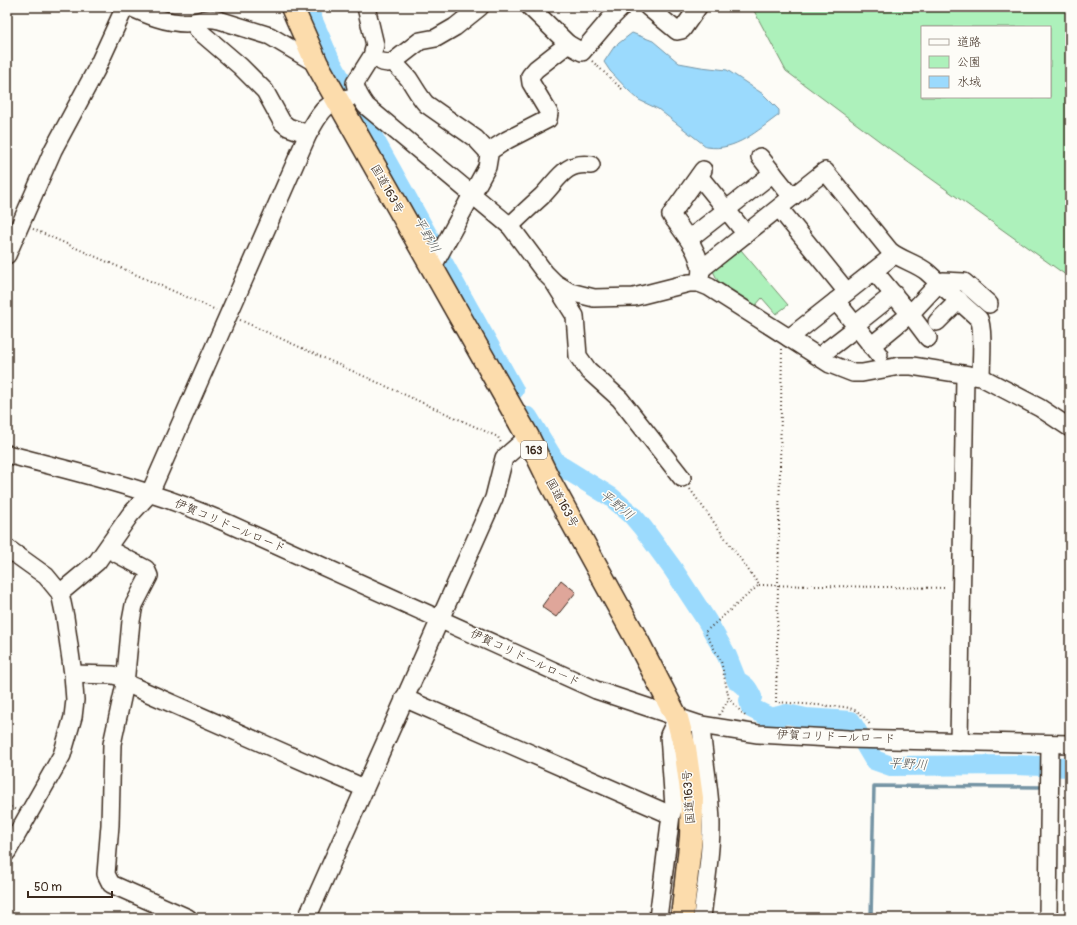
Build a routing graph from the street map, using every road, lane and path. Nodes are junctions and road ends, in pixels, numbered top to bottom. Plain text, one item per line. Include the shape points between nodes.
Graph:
1 (125, 7) edge
2 (130, 7) edge
3 (292, 7) edge
4 (366, 7) edge
5 (480, 7) edge
6 (530, 7) edge
7 (622, 7) edge
8 (648, 7) edge
9 (698, 7) edge
10 (194, 22) junction
11 (575, 48) junction
12 (372, 56) junction
13 (393, 62) junction
14 (317, 64) junction
15 (623, 90) dead end
16 (359, 96) junction
17 (337, 100) junction
18 (308, 134) junction
19 (488, 152) junction
20 (760, 157) dead end
21 (591, 165) dead end
22 (773, 173) junction
23 (472, 194) junction
24 (785, 202) junction
25 (726, 209) junction
26 (21, 224) junction
27 (510, 226) junction
28 (746, 234) junction
29 (689, 240) junction
30 (7, 254) edge
31 (894, 255) junction
32 (437, 260) junction
33 (874, 271) junction
34 (700, 277) junction
35 (553, 282) junction
36 (940, 282) junction
37 (894, 294) junction
38 (841, 297) junction
39 (959, 300) junction
40 (989, 304) dead end
41 (910, 314) junction
42 (228, 315) junction
43 (937, 322) dead end
44 (856, 326) junction
45 (785, 336) junction
46 (928, 338) dead end
47 (826, 351) dead end
48 (973, 376) junction
49 (1070, 428) edge
50 (528, 437) junction
51 (7, 454) edge
52 (504, 458) junction
53 (682, 478) joint
54 (150, 493) junction
55 (7, 548) edge
56 (108, 549) junction
57 (759, 585) junction
58 (778, 586) junction
59 (962, 588) junction
60 (60, 593) junction
61 (440, 619) junction
62 (73, 674) junction
63 (125, 681) junction
64 (404, 698) junction
65 (677, 718) junction
66 (702, 725) junction
67 (758, 734) junction
68 (875, 739) junction
69 (959, 742) junction
70 (1070, 744) edge
71 (1050, 750) junction
72 (364, 788) junction
73 (671, 815) junction
74 (7, 852) edge
75 (188, 918) edge
76 (307, 918) edge
77 (658, 918) edge
78 (682, 918) edge
79 (702, 918) edge
80 (1048, 918) edge

1 - 26 street via 96,70 53,150
2 - 10 street via 168,22
3 - 14 highway, 国道163号 / 163
4 - 12 street via 375,45
5 - 13 street via 455,27 436,38 420,41
6 - 11 street
7 - 11 street
8 - 9 street via 677,31 682,30
10 - 14 street via 211,18 260,32
10 - 18 street via 198,30 236,62 264,91 282,122 288,127
11 - 15 path
11 - 19 street via 536,68 530,76 531,83 549,113 548,119
12 - 13 street via 380,61
12 - 16 street via 355,83
13 - 19 street via 410,80 426,104 476,139
14 - 17 highway, 国道163号 / 163
16 - 17 street
16 - 23 street via 366,106
17 - 18 street via 323,109
17 - 32 highway, 国道163号 / 163
18 - 42 street
19 - 23 street via 486,167
20 - 22 street
21 - 27 street via 581,163 564,171
22 - 24 street
22 - 25 street
23 - 27 street
23 - 32 street
24 - 28 street
24 - 31 street via 825,171
24 - 38 street
25 - 28 street
25 - 29 street
25 - 29 street via 701,173 671,215
26 - 30 street
26 - 42 path
27 - 35 street
28 - 34 street via 704,267
29 - 34 street via 701,264
31 - 33 street
31 - 36 street via 920,266
32 - 50 highway, 国道163号 / 163
33 - 37 street
33 - 38 street
34 - 35 street via 634,297 594,298 570,292
34 - 45 street via 709,287
35 - 53 street via 575,316 578,356 588,370 620,399
36 - 39 street
36 - 40 street via 964,282
36 - 41 street
37 - 41 street
37 - 44 street
38 - 44 street
38 - 45 street
39 - 43 street
39 - 48 street via 981,322
41 - 44 street via 875,350
41 - 46 street
42 - 52 path via 498,437
42 - 54 street
44 - 47 street
45 - 48 street via 830,364 853,373 912,366
45 - 58 path
48 - 49 street via 1040,408
48 - 59 street
50 - 52 street
50 - 65 highway, 国道163号 / 163
51 - 54 street, 伊賀コリドールロード
52 - 61 street via 494,498
53 - 57 path
54 - 56 street via 130,515
54 - 61 street, 伊賀コリドールロード via 227,523
55 - 60 street via 46,576
56 - 60 street via 97,562
56 - 63 street via 146,569 149,576 134,605
57 - 58 path
57 - 67 path via 705,632 721,661 729,699
58 - 59 path
58 - 68 path via 776,702 845,706 855,709 864,715 872,727
59 - 69 street
60 - 62 street
61 - 64 street
61 - 65 street, 伊賀コリドールロード via 596,690
62 - 63 street via 113,675
62 - 74 street via 75,700 65,747
63 - 72 street
63 - 75 street via 112,744 106,874 111,884
64 - 72 street
64 - 73 street
65 - 66 street, 伊賀コリドールロード
65 - 73 street via 669,735 674,807
65 - 78 highway, 国道163号 / 163 via 685,748 692,798 691,836
66 - 67 street, 伊賀コリドールロード
66 - 79 street via 711,827
67 - 68 street, 伊賀コリドールロード
68 - 69 street, 伊賀コリドールロード
69 - 71 street, 伊賀コリドールロード
70 - 71 street, 伊賀コリドールロード
71 - 80 street
72 - 76 street
73 - 77 street

